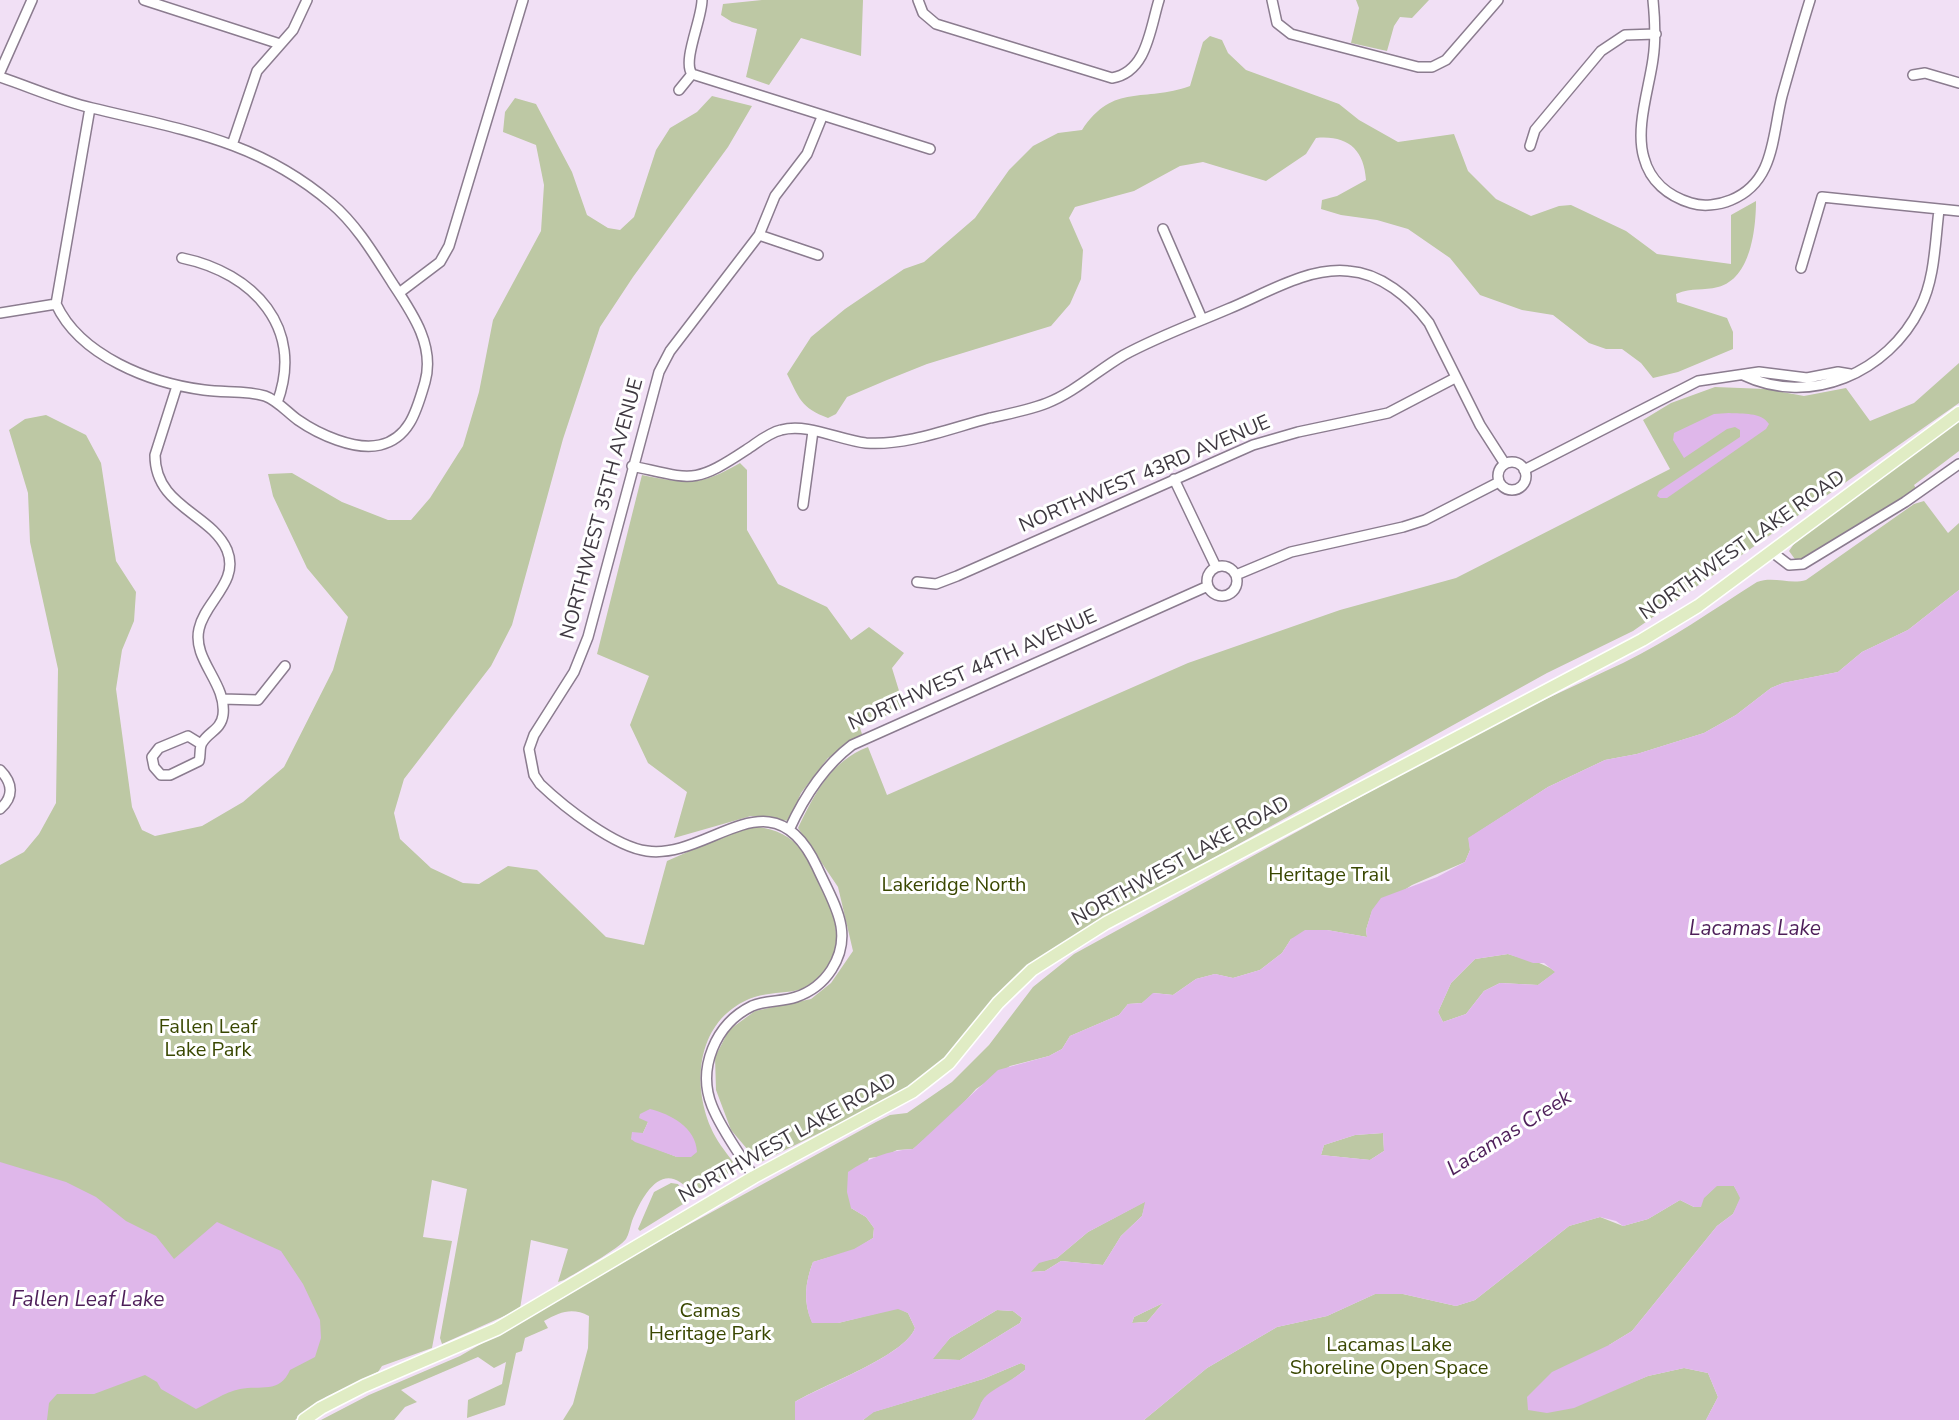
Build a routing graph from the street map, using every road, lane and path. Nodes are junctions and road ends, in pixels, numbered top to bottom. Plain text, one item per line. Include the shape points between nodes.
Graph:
1 (32, 0) edge
2 (144, 0) edge
3 (307, 0) edge
4 (523, 0) edge
5 (702, 0) edge
6 (1159, 0) edge
7 (1272, 0) edge
8 (1498, 0) edge
9 (1653, 0) edge
10 (1810, 0) edge
11 (918, 1) edge
12 (173, 4) edge
13 (1656, 34) junction
14 (280, 44) junction
15 (0, 74) edge
16 (692, 74) junction
17 (1913, 75) dead end
18 (1959, 83) edge
19 (679, 90) dead end
20 (90, 108) junction
21 (822, 117) junction
22 (232, 145) junction
23 (1530, 146) dead end
24 (930, 149) dead end
25 (1939, 210) junction
26 (1959, 211) edge
27 (1164, 229) dead end
28 (759, 236) junction
29 (818, 255) dead end
30 (182, 258) dead end
31 (1802, 268) dead end
32 (399, 293) junction
33 (56, 304) junction
34 (0, 313) edge
35 (1202, 319) junction
36 (1455, 378) junction
37 (177, 386) junction
38 (277, 404) junction
39 (1959, 413) edge
40 (813, 431) junction
41 (1505, 464) junction
42 (1959, 464) edge
43 (632, 466) junction
44 (1524, 470) junction
45 (1174, 479) junction
46 (1499, 482) junction
47 (803, 505) dead end
48 (1772, 552) junction
49 (1216, 567) junction
50 (1236, 575) junction
51 (917, 582) dead end
52 (1208, 586) junction
53 (285, 666) dead end
54 (222, 699) junction
55 (201, 744) junction
56 (0, 770) edge
57 (0, 809) edge
58 (789, 830) junction
59 (754, 1177) junction
60 (304, 1420) edge

1 - 15 street
2 - 12 street
3 - 14 street
4 - 32 street via 449,246 440,262
5 - 16 street via 701,19 688,64
6 - 11 street via 1142,56 1129,73 1112,78 936,24 923,13
7 - 8 street via 1277,23 1291,34 1401,64 1432,67 1446,60
9 - 13 street
10 - 13 street via 1766,169 1751,189 1724,203 1693,204 1670,194 1657,183 1643,156 1642,134
12 - 14 street
13 - 23 street via 1625,35 1600,51 1535,130
14 - 22 street via 257,71
15 - 20 street
16 - 19 street
16 - 21 street
17 - 18 street via 1925,73
20 - 22 street via 153,120
20 - 33 street
21 - 24 street
21 - 28 street, NORTHWEST 35TH AVENUE via 807,154 775,196
22 - 32 street via 272,161 333,204 354,227
25 - 26 street
25 - 31 street via 1822,197
25 - 44 street via 1930,280 1920,308 1898,342 1883,356 1840,382 1804,388 1760,384 1743,375 1685,386
27 - 35 street
28 - 29 street
28 - 43 street, NORTHWEST 35TH AVENUE via 664,362 654,384
30 - 38 street via 206,263 248,286 275,320 287,362
32 - 38 street via 429,354 415,414 396,439 379,446 364,446 317,431
33 - 34 street
33 - 37 street via 73,331 106,356
35 - 36 street via 1300,278 1349,271 1396,289 1419,309
35 - 40 street via 1124,356 1055,399 1031,408 892,442 866,443
36 - 41 street
36 - 45 street, NORTHWEST 43RD AVENUE via 1388,412 1268,440
37 - 38 street via 268,396
37 - 54 street via 155,463 162,486 222,543 229,557 226,582 206,612 198,636 201,654
39 - 48 main road, NORTHWEST LAKE ROAD
40 - 43 street via 774,432 718,469 696,477
40 - 47 street
41 - 44 street via 1515,462
41 - 46 street via 1498,472
42 - 48 street via 1803,564 1789,565
43 - 58 street, NORTHWEST 35TH AVENUE via 588,637 574,672 534,735 529,749 532,767 548,792 615,839 640,850 675,850 749,823
44 - 46 street via 1525,481 1518,488 1507,489
45 - 49 street
45 - 51 street, NORTHWEST 43RD AVENUE via 957,576 936,584
46 - 50 street via 1425,520 1291,552
48 - 59 main road, NORTHWEST LAKE ROAD via 1698,606 1642,640 1063,948 1011,989 933,1078
49 - 50 street via 1229,567
49 - 52 street via 1208,574
50 - 52 street via 1235,588 1226,595 1215,594
52 - 58 street, NORTHWEST 44TH AVENUE via 852,745 820,776
53 - 54 street via 258,700
54 - 55 street via 221,723
55 - 55 street via 188,736 159,748 152,757 156,772 170,775 194,764 200,758
56 - 57 street via 11,791
58 - 59 street via 815,863 841,925 841,941 835,964 819,984 796,997 744,1011 720,1034 711,1053 707,1082 712,1105
59 - 60 main road, NORTHWEST LAKE ROAD via 497,1329 364,1386

